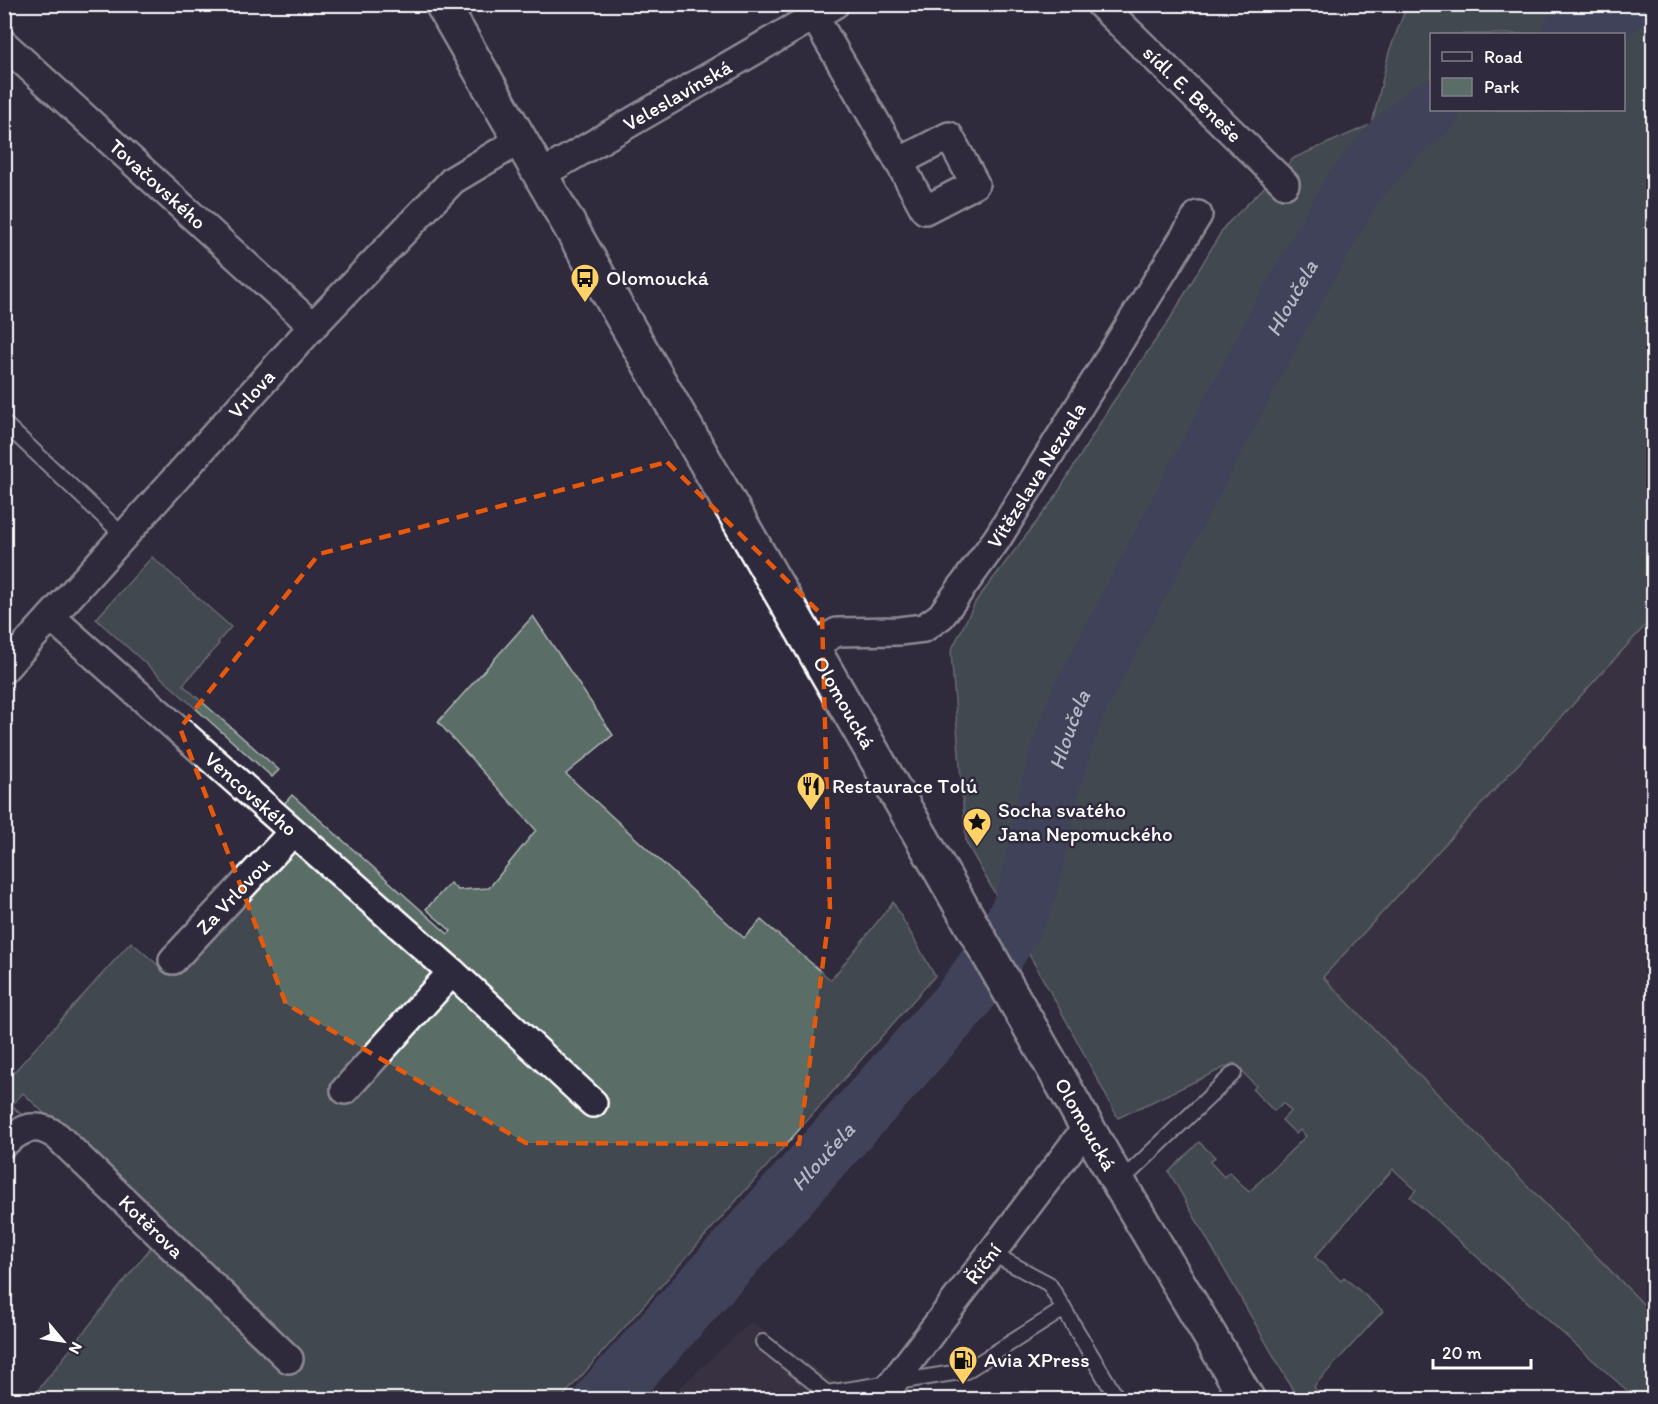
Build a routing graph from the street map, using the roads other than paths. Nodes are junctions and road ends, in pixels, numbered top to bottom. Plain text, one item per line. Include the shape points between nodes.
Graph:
1 (442, 4) edge
2 (1100, 4) edge
3 (825, 10) edge
4 (4, 44) edge
5 (520, 140) junction
6 (899, 162) dead end
7 (540, 175) junction
8 (1285, 184) dead end
9 (1198, 215) dead end
10 (313, 326) junction
11 (4, 423) edge
12 (123, 535) junction
13 (51, 617) junction
14 (811, 647) junction
15 (4, 669) edge
16 (293, 832) junction
17 (173, 960) dead end
18 (452, 972) junction
19 (1234, 1073) dead end
20 (345, 1090) dead end
21 (593, 1104) dead end
22 (1087, 1127) junction
23 (4, 1143) edge
24 (1119, 1183) junction
25 (991, 1253) junction
26 (1064, 1310) junction
27 (763, 1342) dead end
28 (289, 1359) dead end
29 (887, 1390) edge
30 (827, 1393) junction
31 (813, 1400) edge
32 (1118, 1400) edge
33 (1248, 1400) edge

1 - 5 street, Olomoucká
2 - 8 street, sídl. E. Beneše
3 - 6 street, Veleslavínská
3 - 7 street, Veleslavínská
4 - 10 street, Tovačovského
5 - 7 street, Olomoucká
5 - 10 street, Vrlova via 453,180
7 - 14 street, Olomoucká
9 - 14 street, Vítězslava Nezvala via 998,539 941,615 924,628 837,632
10 - 12 street, Vrlova
11 - 12 lane
12 - 13 street, Vrlova
13 - 15 street, Vrlova
13 - 16 street, Vencovského
14 - 22 street, Olomoucká
16 - 17 street, Za Vrlovou
16 - 18 street, Vencovského
18 - 20 street
18 - 21 street, Vencovského
19 - 24 lane
22 - 24 street, Olomoucká
22 - 25 street, Říční
23 - 28 street, Kotěrova via 27,1128 49,1130
24 - 33 street, Olomoucká
25 - 26 lane via 1049,1284
25 - 29 street, Říční
26 - 29 lane via 966,1371
26 - 32 lane
27 - 30 lane
29 - 30 lane
30 - 31 lane

